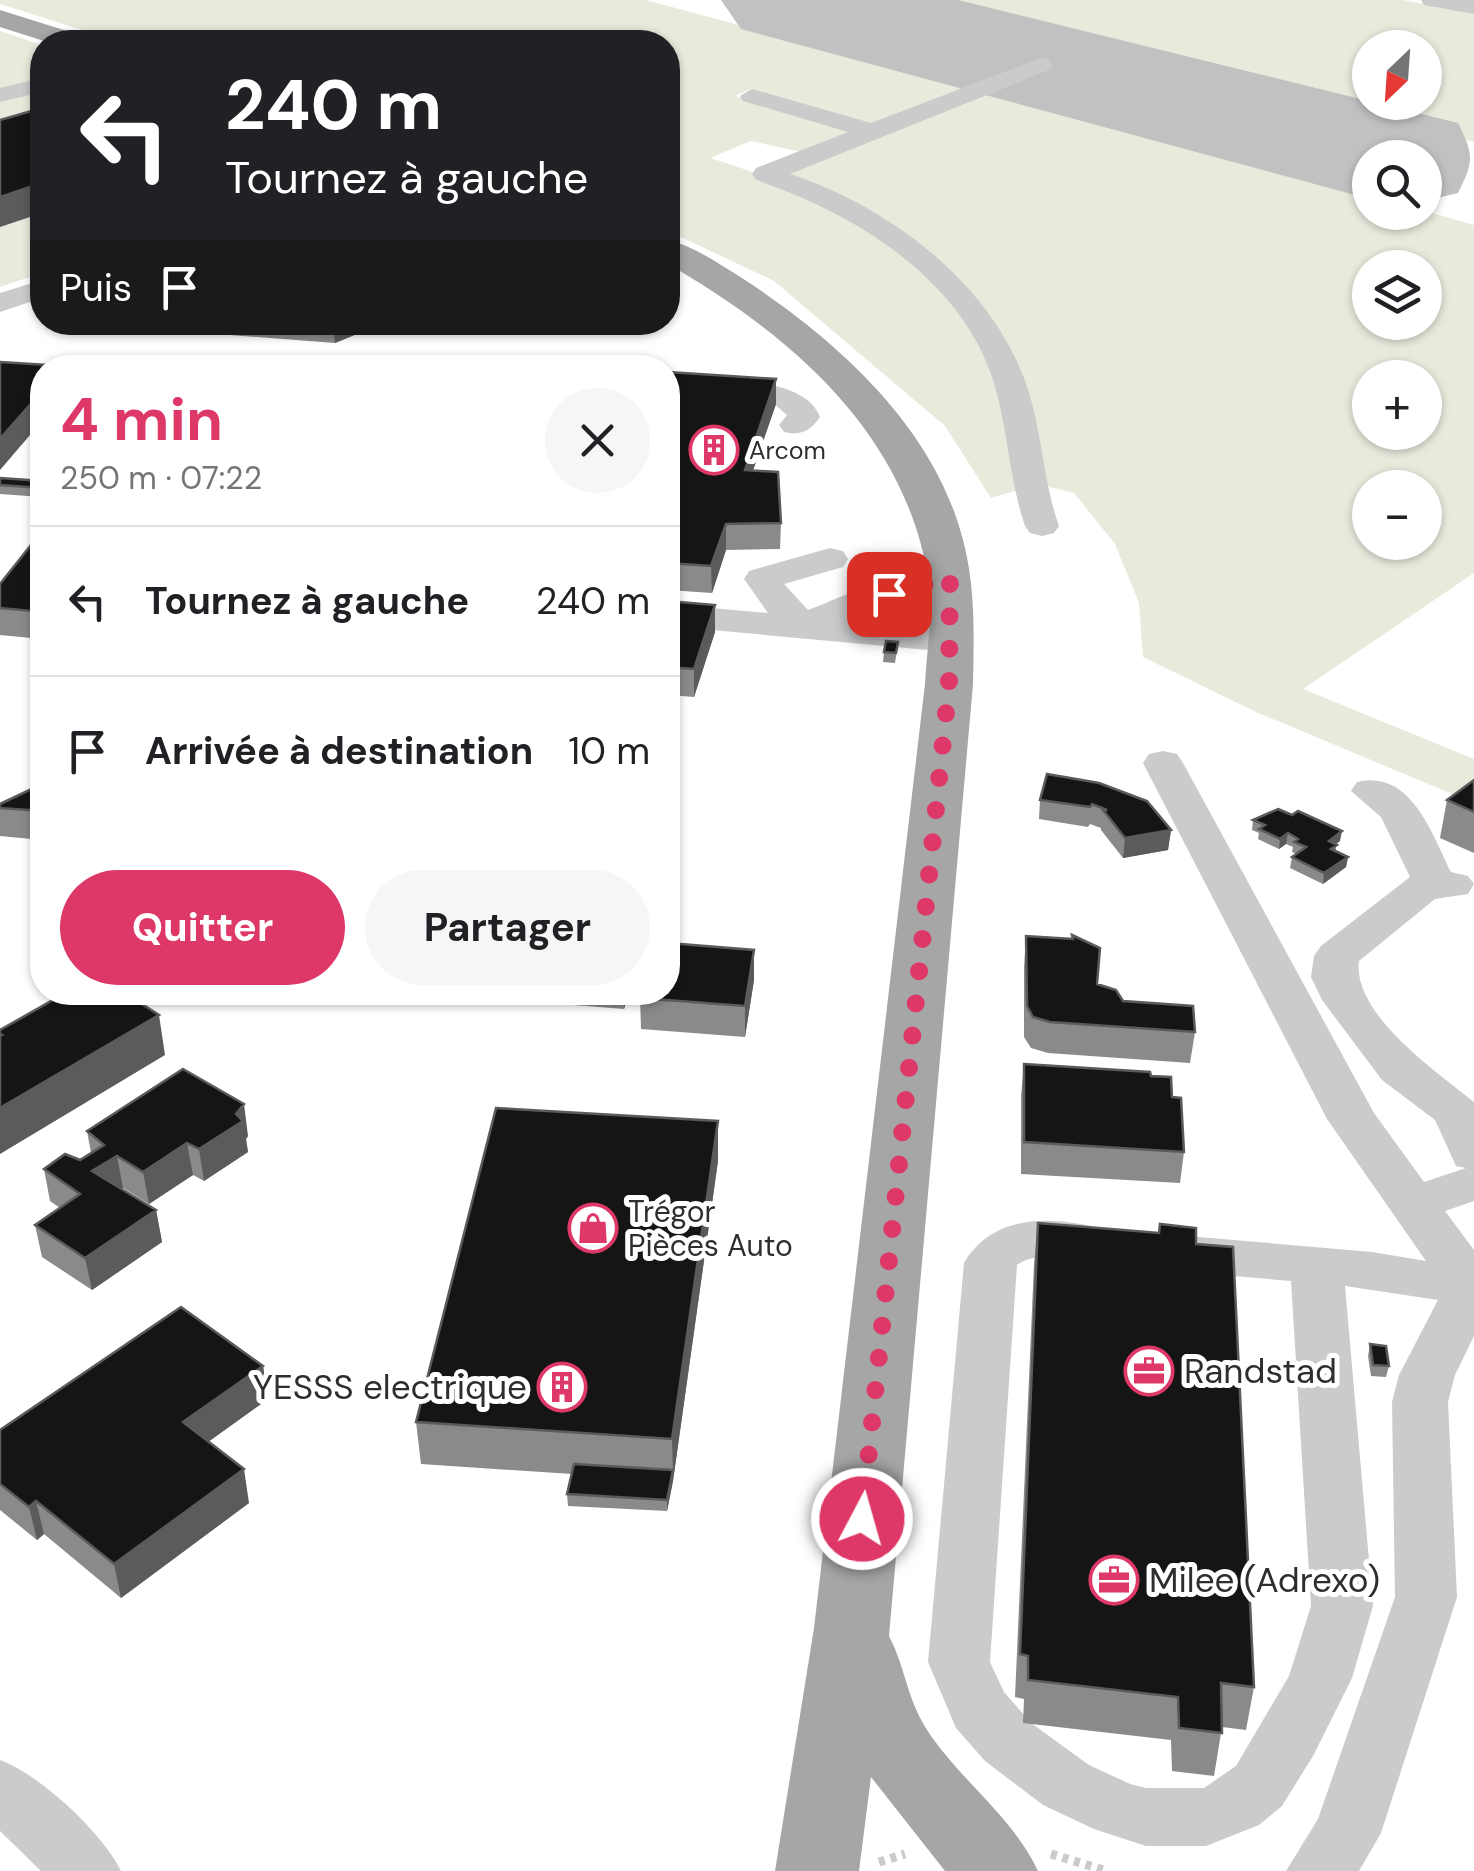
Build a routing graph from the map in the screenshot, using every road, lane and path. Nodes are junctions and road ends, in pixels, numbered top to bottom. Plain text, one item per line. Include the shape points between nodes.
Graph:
1 (1432, 0) edge
2 (1474, 8) edge
3 (0, 18) edge
4 (36, 30) edge
5 (1041, 65) dead end
6 (30, 88) edge
7 (0, 94) edge
8 (752, 96) dead end
9 (871, 131) junction
10 (680, 256) edge
11 (30, 293) edge
12 (0, 304) edge
13 (680, 391) edge
14 (795, 425) dead end
15 (1042, 526) dead end
16 (830, 559) dead end
17 (950, 578) junction
18 (680, 594) edge
19 (789, 612) junction
20 (680, 615) edge
21 (950, 640) junction
22 (1163, 763) dead end
23 (1372, 791) dead end
24 (1474, 1154) edge
25 (1474, 1183) edge
26 (1411, 1204) junction
27 (1317, 1266) junction
28 (1472, 1288) edge
29 (852, 1628) junction
30 (0, 1788) edge
31 (87, 1871) edge
32 (817, 1871) edge
33 (996, 1871) edge
34 (1320, 1871) edge

1 - 2 street
3 - 4 main road
5 - 9 street
6 - 7 street
8 - 9 street
9 - 15 street via 765,174 844,208 908,249 956,291 989,334 1009,380
10 - 17 main road via 778,318 868,402 917,480
11 - 12 street
13 - 14 street via 781,395 800,406 804,417
16 - 19 street via 762,579
17 - 19 street
17 - 21 main road
18 - 19 street
19 - 20 street
19 - 21 street
21 - 29 main road
22 - 26 street via 1352,1119
23 - 24 street via 1399,810 1444,884 1423,887 1393,923 1337,956 1338,988 1415,1078 1456,1112
25 - 26 street
26 - 28 street
27 - 27 street via 1036,1240 1004,1246 991,1263 959,1662 978,1709 1008,1742 1066,1785 1117,1809 1178,1819 1206,1817 1236,1804 1260,1786 1320,1678 1342,1606
27 - 28 street
28 - 34 street via 1420,1402 1426,1597 1347,1833
29 - 32 main road
29 - 33 main road via 884,1729
30 - 31 street

